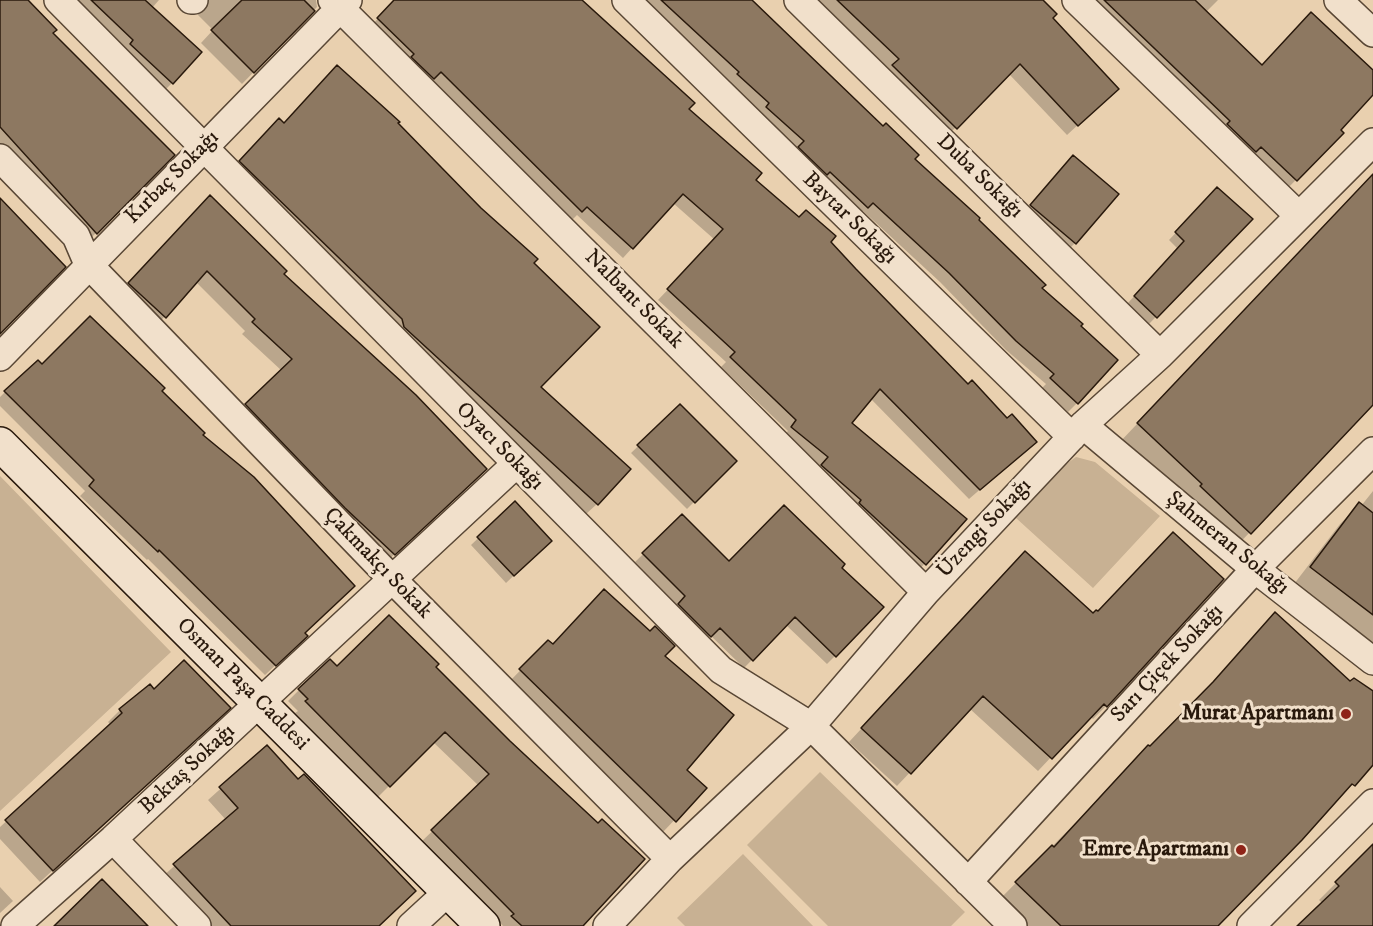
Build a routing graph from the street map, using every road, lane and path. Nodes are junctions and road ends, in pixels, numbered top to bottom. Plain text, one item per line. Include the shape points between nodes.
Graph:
1 (58, 0) edge
2 (626, 0) edge
3 (798, 0) edge
4 (1076, 0) edge
5 (1338, 0) edge
6 (340, 3) edge
7 (1373, 33) edge
8 (1373, 142) edge
9 (203, 149) junction
10 (0, 158) edge
11 (1298, 215) junction
12 (88, 264) junction
13 (1160, 355) junction
14 (0, 357) edge
15 (1078, 431) junction
16 (0, 444) edge
17 (1373, 451) edge
18 (516, 464) junction
19 (1256, 569) junction
20 (392, 579) junction
21 (926, 592) junction
22 (1373, 661) edge
23 (260, 702) junction
24 (811, 726) junction
25 (1373, 803) edge
26 (113, 839) junction
27 (670, 859) junction
28 (968, 882) junction
29 (449, 891) junction
30 (15, 926) edge
31 (197, 926) edge
32 (411, 926) edge
33 (483, 926) edge
34 (607, 926) edge
35 (1013, 926) edge
36 (1251, 926) edge

1 - 9 street, Oyacı Sokağı
2 - 15 street, Baytar Sokağı
3 - 13 street, Duba Sokağı
4 - 11 street
5 - 7 street
6 - 9 street, Kırbaç Sokağı
6 - 21 street, Nalbant Sokak
8 - 11 street, Üzengi Sokağı
9 - 12 street, Kırbaç Sokağı
9 - 18 street, Oyacı Sokağı
10 - 12 street via 76,236
11 - 13 street, Üzengi Sokağı
12 - 14 street, Kırbaç Sokağı
12 - 20 street, Çakmakçı Sokak
13 - 15 street, Üzengi Sokağı
15 - 19 street, Şahmeran Sokağı
15 - 21 street, Üzengi Sokağı
16 - 23 main road, Osman Paşa Caddesi
17 - 19 street, Sarı Çiçek Sokağı
18 - 20 street, Bektaş Sokağı
18 - 24 street, Oyacı Sokağı via 721,670
19 - 22 street, Şahmeran Sokağı
19 - 28 street, Sarı Çiçek Sokağı
20 - 23 street, Bektaş Sokağı
20 - 27 street, Çakmakçı Sokak
21 - 24 street, Üzengi Sokağı
23 - 26 street, Bektaş Sokağı
23 - 29 main road, Osman Paşa Caddesi
24 - 27 street, Üzengi Sokağı
24 - 28 street, Oyacı Sokağı
25 - 36 street
26 - 30 street, Bektaş Sokağı
26 - 31 street
27 - 34 street, Üzengi Sokağı
28 - 35 street, Oyacı Sokağı
29 - 32 street
29 - 33 main road, Osman Paşa Caddesi

